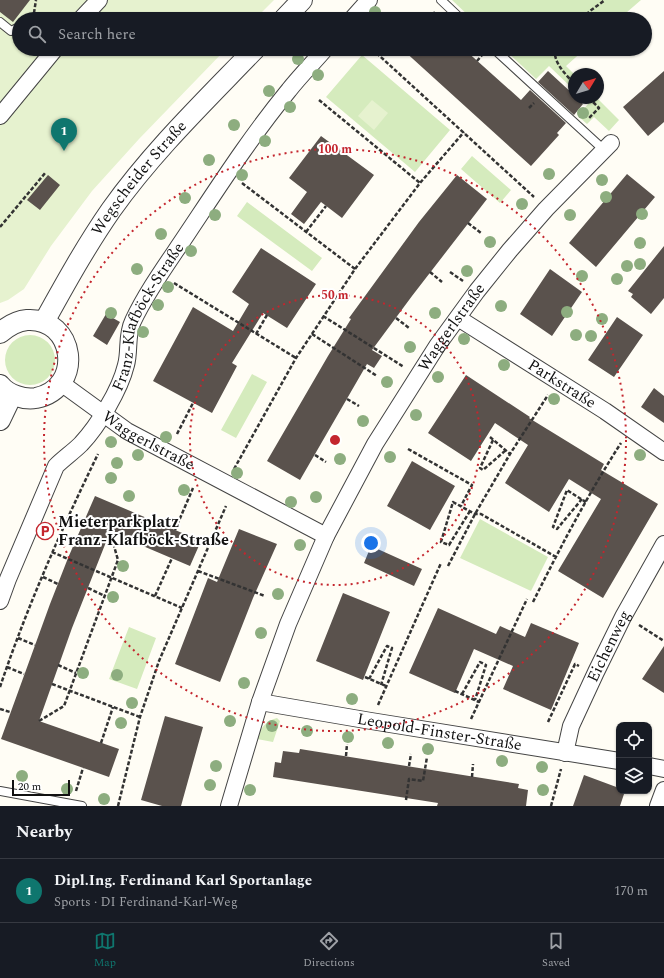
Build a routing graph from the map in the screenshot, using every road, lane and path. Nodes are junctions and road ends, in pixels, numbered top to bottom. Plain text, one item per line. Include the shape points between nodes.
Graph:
1 (36, 0) edge
2 (99, 0) edge
3 (302, 0) edge
4 (369, 0) edge
5 (441, 0) edge
6 (605, 0) edge
7 (34, 12) edge
8 (88, 12) edge
9 (291, 12) edge
10 (358, 12) edge
11 (454, 12) edge
12 (589, 12) edge
13 (0, 22) edge
14 (12, 30) edge
15 (49, 56) edge
16 (248, 56) edge
17 (319, 56) edge
18 (380, 56) edge
19 (502, 56) edge
20 (555, 56) edge
21 (568, 77) edge
22 (319, 100) dead end
23 (595, 104) edge
24 (0, 116) edge
25 (580, 128) junction
26 (464, 132) junction
27 (607, 147) joint
28 (46, 172) dead end
29 (227, 172) junction
30 (420, 183) junction
31 (523, 186) dead end
32 (326, 206) dead end
33 (468, 223) dead end
34 (0, 227) edge
35 (306, 232) junction
36 (481, 233) dead end
37 (355, 269) junction
38 (430, 272) dead end
39 (160, 274) junction
40 (442, 282) dead end
41 (267, 315) dead end
42 (323, 316) junction
43 (396, 318) dead end
44 (458, 318) junction
45 (44, 322) junction
46 (409, 328) dead end
47 (0, 333) edge
48 (256, 334) junction
49 (312, 334) junction
50 (390, 357) dead end
51 (296, 358) junction
52 (377, 376) dead end
53 (557, 380) junction
54 (61, 383) junction
55 (6, 390) edge
56 (347, 400) dead end
57 (193, 403) dead end
58 (359, 406) dead end
59 (104, 414) junction
60 (0, 420) edge
61 (630, 429) junction
62 (177, 434) dead end
63 (490, 437) dead end
64 (493, 440) junction
65 (100, 449) dead end
66 (408, 449) dead end
67 (506, 450) junction
68 (664, 452) edge
69 (510, 454) junction
70 (315, 455) dead end
71 (326, 462) dead end
72 (226, 484) junction
73 (193, 488) dead end
74 (582, 499) junction
75 (586, 502) junction
76 (226, 506) dead end
77 (461, 506) junction
78 (470, 511) junction
79 (475, 514) junction
80 (68, 515) junction
81 (84, 522) dead end
82 (174, 530) dead end
83 (110, 532) dead end
84 (326, 536) junction
85 (664, 544) edge
86 (52, 552) junction
87 (556, 556) junction
88 (172, 558) dead end
89 (441, 563) dead end
90 (448, 566) dead end
91 (198, 571) junction
92 (43, 576) junction
93 (112, 578) junction
94 (58, 584) dead end
95 (88, 588) dead end
96 (105, 596) junction
97 (155, 596) junction
98 (265, 596) dead end
99 (527, 599) dead end
100 (0, 601) edge
101 (533, 602) dead end
102 (182, 608) junction
103 (623, 617) junction
104 (18, 638) junction
105 (664, 641) edge
106 (35, 645) dead end
107 (58, 666) dead end
108 (579, 666) dead end
109 (7, 667) junction
110 (76, 673) junction
111 (24, 674) dead end
112 (364, 677) dead end
113 (369, 679) junction
114 (52, 684) dead end
115 (381, 684) junction
116 (386, 686) junction
117 (0, 687) edge
118 (69, 691) junction
119 (456, 691) dead end
120 (462, 694) junction
121 (475, 700) junction
122 (260, 702) junction
123 (480, 702) junction
124 (113, 707) junction
125 (0, 709) edge
126 (10, 712) dead end
127 (140, 718) junction
128 (38, 721) dead end
129 (371, 721) junction
130 (548, 722) dead end
131 (463, 736) junction
132 (101, 742) dead end
133 (347, 744) dead end
134 (565, 753) junction
135 (411, 754) dead end
136 (346, 756) dead end
137 (427, 757) dead end
138 (616, 761) edge
139 (473, 764) dead end
140 (409, 766) dead end
141 (652, 767) edge
142 (83, 768) dead end
143 (664, 769) edge
144 (472, 777) dead end
145 (664, 790) edge
146 (0, 791) edge
147 (406, 800) dead end
148 (72, 804) junction
149 (82, 806) edge
150 (118, 806) edge
151 (229, 806) edge
152 (551, 806) edge
153 (658, 806) edge

1 - 7 path
2 - 8 street
3 - 9 street
4 - 10 street
5 - 11 lane
6 - 12 path
13 - 14 lane
15 - 24 street
16 - 45 street, Wegscheider Straße via 173,134 112,209 71,273
17 - 29 street, Franz-Klafböck-Straße via 290,89
18 - 26 path
19 - 25 lane
20 - 21 path via 560,68
22 - 30 path
23 - 25 path via 599,108
25 - 27 lane
26 - 30 path
26 - 31 path
27 - 44 street, Waggerlstraße via 510,250
28 - 34 path
29 - 35 path
29 - 39 street, Franz-Klafböck-Straße
30 - 37 path
32 - 35 path
33 - 36 path
35 - 37 path
37 - 42 path
38 - 40 path
39 - 48 path
39 - 59 street, Franz-Klafböck-Straße via 132,322 126,365
41 - 48 path
42 - 49 path
42 - 50 path
43 - 46 path
44 - 53 street, Parkstraße
44 - 84 street, Waggerlstraße via 437,346 375,444
45 - 47 street via 20,321 6,327
45 - 54 street via 55,329 68,350 69,362
48 - 51 path
49 - 51 path
49 - 52 path
51 - 72 path
53 - 61 street, Parkstraße
53 - 69 path
54 - 55 street via 53,391 31,399
54 - 59 street, Waggerlstraße
55 - 60 street
56 - 58 path
57 - 62 path
59 - 72 street, Waggerlstraße via 127,431
59 - 100 street, Franz-Klafböck-Straße via 80,445 56,466
61 - 68 street, Parkstraße
61 - 75 path
63 - 64 path
64 - 67 path
64 - 67 path via 480,468 483,470
65 - 80 path
66 - 77 path via 472,485
67 - 69 path
69 - 79 path
70 - 71 path
72 - 84 street, Waggerlstraße
73 - 82 path
74 - 74 path via 557,529 553,527 567,490
74 - 75 path
75 - 87 path
76 - 91 path
77 - 78 path
77 - 78 path via 453,502 441,542 449,545
78 - 79 path
79 - 87 path via 481,514
79 - 90 path
80 - 81 path
80 - 86 path
83 - 93 path via 118,560
84 - 122 street, Waggerlstraße via 288,624
85 - 103 street, Eichenweg
86 - 92 path
86 - 93 path
87 - 101 path
88 - 97 path
89 - 116 path
91 - 98 path
91 - 102 path
92 - 94 path
92 - 104 path
93 - 96 path
93 - 97 path
95 - 96 path
96 - 110 path
97 - 102 path
99 - 123 path
102 - 127 path via 159,661
103 - 105 path
103 - 134 street, Eichenweg via 571,726
104 - 106 path
104 - 109 path
107 - 110 path
108 - 130 path via 574,664
109 - 111 path
109 - 117 path
110 - 118 path
112 - 113 path
113 - 115 path
113 - 115 path via 387,646 392,648
114 - 118 path
115 - 116 path
116 - 129 path
118 - 124 path
118 - 128 path via 64,706
119 - 120 path
120 - 121 path
120 - 121 path via 480,662 486,665
121 - 123 path
122 - 129 street, Leopold-Finster-Straße
122 - 151 street, Waggerlstraße
123 - 131 path
124 - 127 path
124 - 132 path
125 - 126 path
127 - 150 path
129 - 131 street, Leopold-Finster-Straße
131 - 134 street, Leopold-Finster-Straße
133 - 136 path
134 - 138 street, Leopold-Finster-Straße
134 - 152 path
135 - 140 path
137 - 147 path via 423,781 409,778
139 - 144 path
141 - 143 street
142 - 148 path
145 - 153 street
146 - 148 lane
148 - 149 lane

